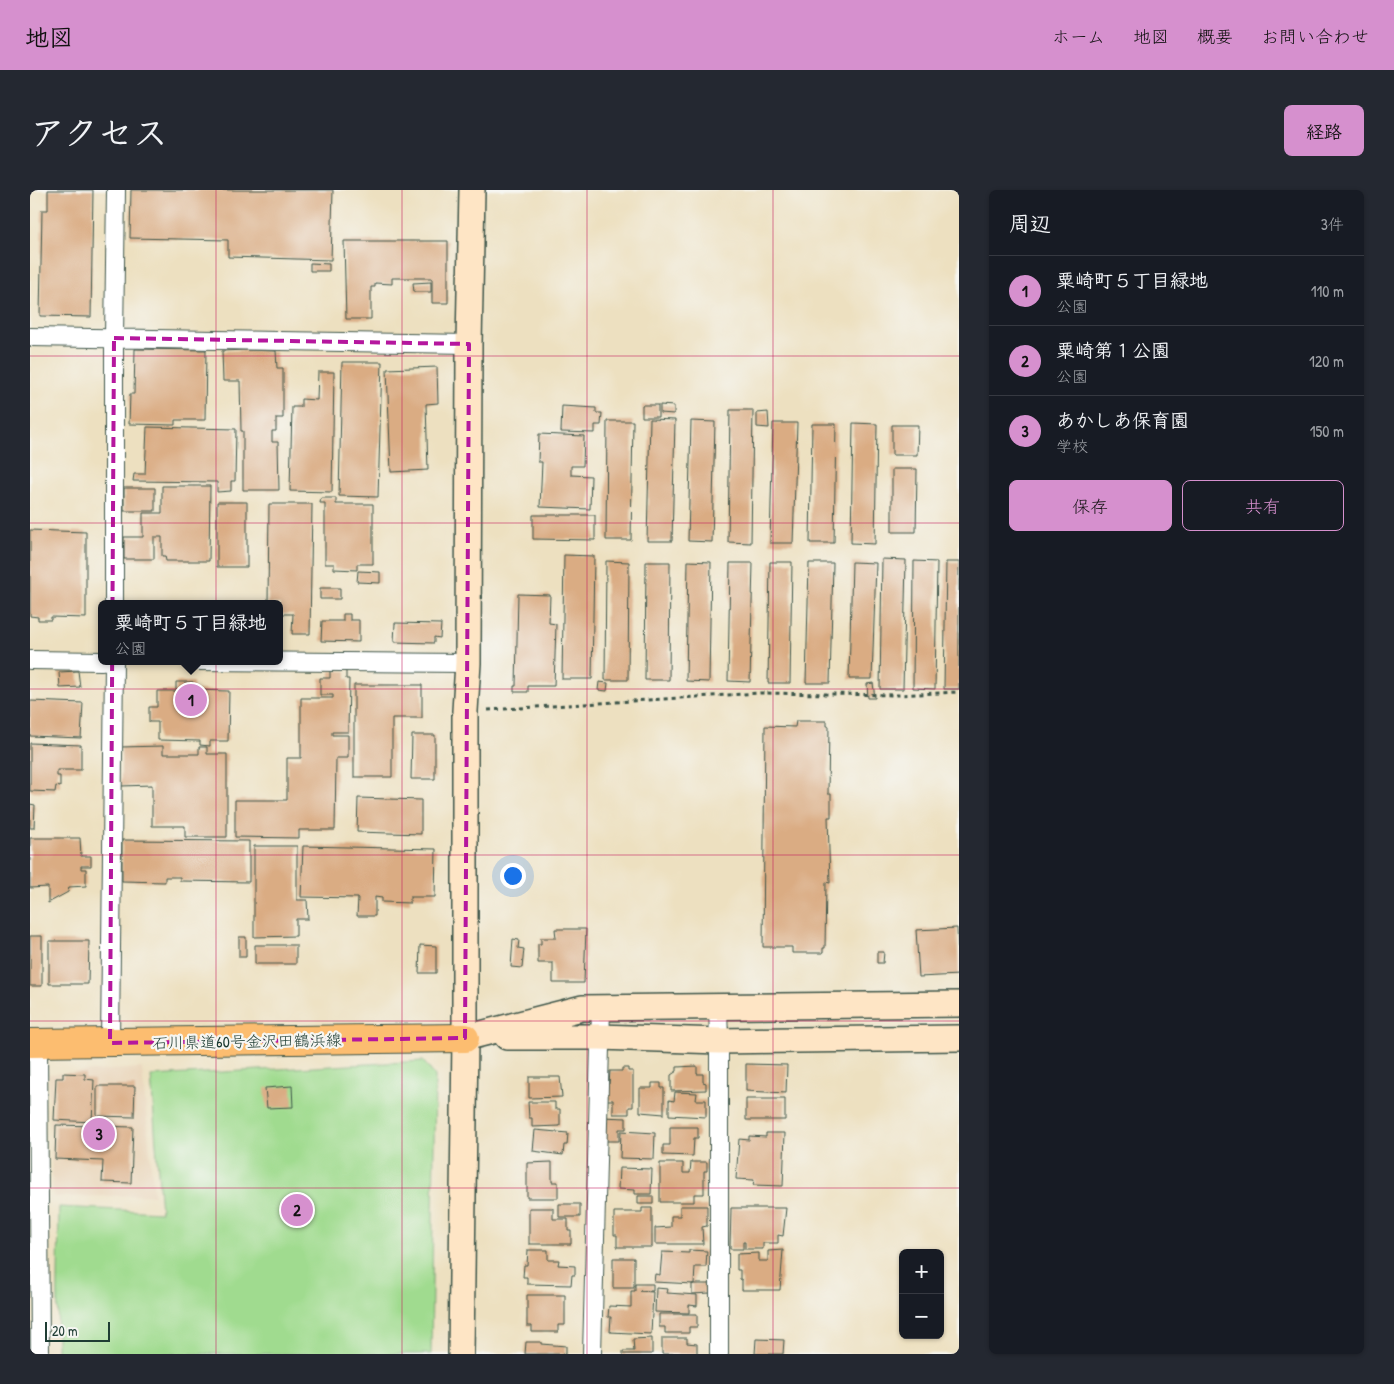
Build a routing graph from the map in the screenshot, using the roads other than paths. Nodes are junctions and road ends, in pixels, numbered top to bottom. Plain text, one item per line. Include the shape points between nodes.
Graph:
1 (116, 190) edge
2 (472, 190) edge
3 (30, 338) edge
4 (114, 338) junction
5 (469, 344) junction
6 (114, 600) edge
7 (30, 660) edge
8 (98, 660) edge
9 (283, 662) edge
10 (468, 663) junction
11 (114, 665) edge
12 (959, 1004) edge
13 (718, 1007) junction
14 (601, 1008) junction
15 (600, 1037) junction
16 (465, 1038) junction
17 (959, 1038) edge
18 (719, 1042) junction
19 (34, 1043) edge
20 (110, 1043) junction
21 (34, 1253) edge
22 (40, 1354) edge
23 (461, 1354) edge
24 (592, 1354) edge
25 (719, 1354) edge

1 - 4 street
2 - 5 street
3 - 4 street
4 - 5 street
4 - 6 street
5 - 10 street
7 - 8 street
9 - 10 street
10 - 16 street via 465,711
11 - 20 street
12 - 13 street
13 - 14 street
13 - 18 street
14 - 15 street
14 - 16 street via 582,1008
15 - 16 street
15 - 18 street
15 - 24 street
16 - 20 main road, 石川県道60号金沢田鶴浜線
16 - 23 street
17 - 18 street
18 - 25 street
19 - 20 main road, 石川県道60号金沢田鶴浜線
19 - 21 street
21 - 22 street

